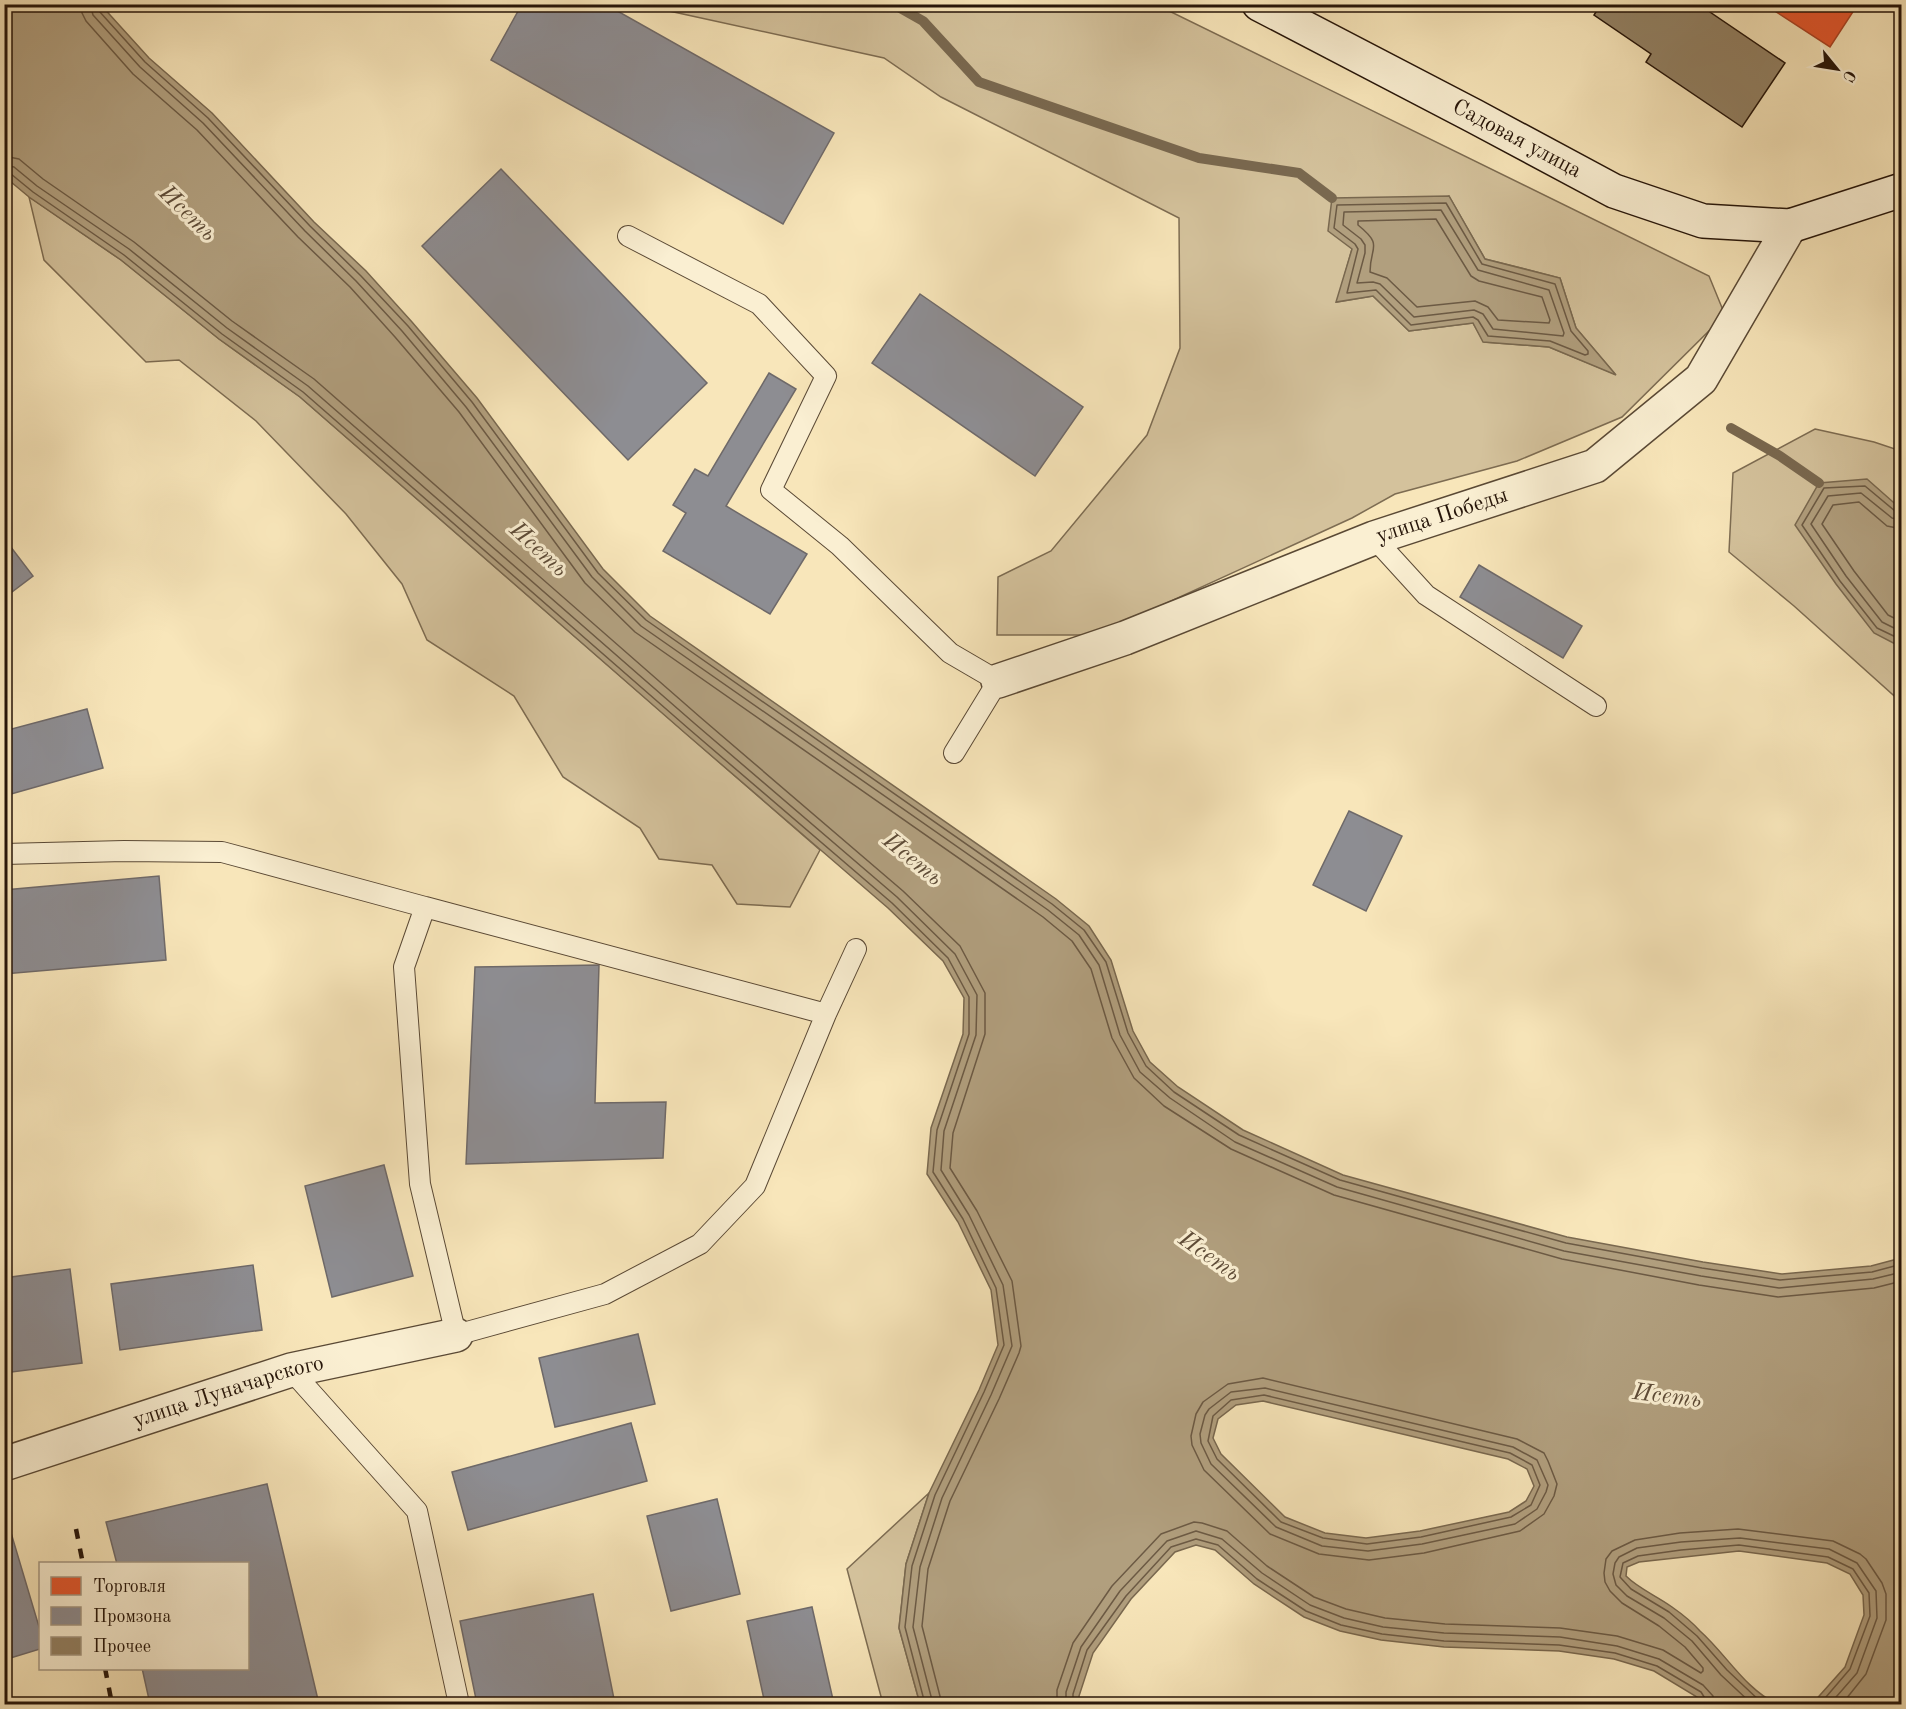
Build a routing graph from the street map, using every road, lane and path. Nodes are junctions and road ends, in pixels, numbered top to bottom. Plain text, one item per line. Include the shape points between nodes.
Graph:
1 (1259, 4) edge
2 (1902, 190) edge
3 (1790, 226) junction
4 (628, 236) dead end
5 (1374, 538) junction
6 (998, 681) junction
7 (1596, 706) dead end
8 (954, 753) dead end
9 (4, 854) edge
10 (425, 907) junction
11 (856, 949) dead end
12 (826, 1014) junction
13 (456, 1335) junction
14 (291, 1370) junction
15 (4, 1464) edge
16 (459, 1704) edge

1 - 3 street, Садовая улица via 1614,192 1703,221
2 - 3 street
3 - 5 street, улица Победы via 1701,379 1595,466
4 - 6 lane via 759,304 826,376 771,490 840,546 950,653
5 - 6 street, улица Победы via 1125,638
5 - 7 lane via 1426,595
6 - 8 lane
9 - 10 lane via 222,852
10 - 12 lane
10 - 13 lane via 404,968 420,1184
11 - 12 lane
12 - 13 lane via 755,1186 700,1244 605,1294
13 - 14 street, улица Луначарского
14 - 15 street, улица Луначарского
14 - 16 lane via 417,1511

